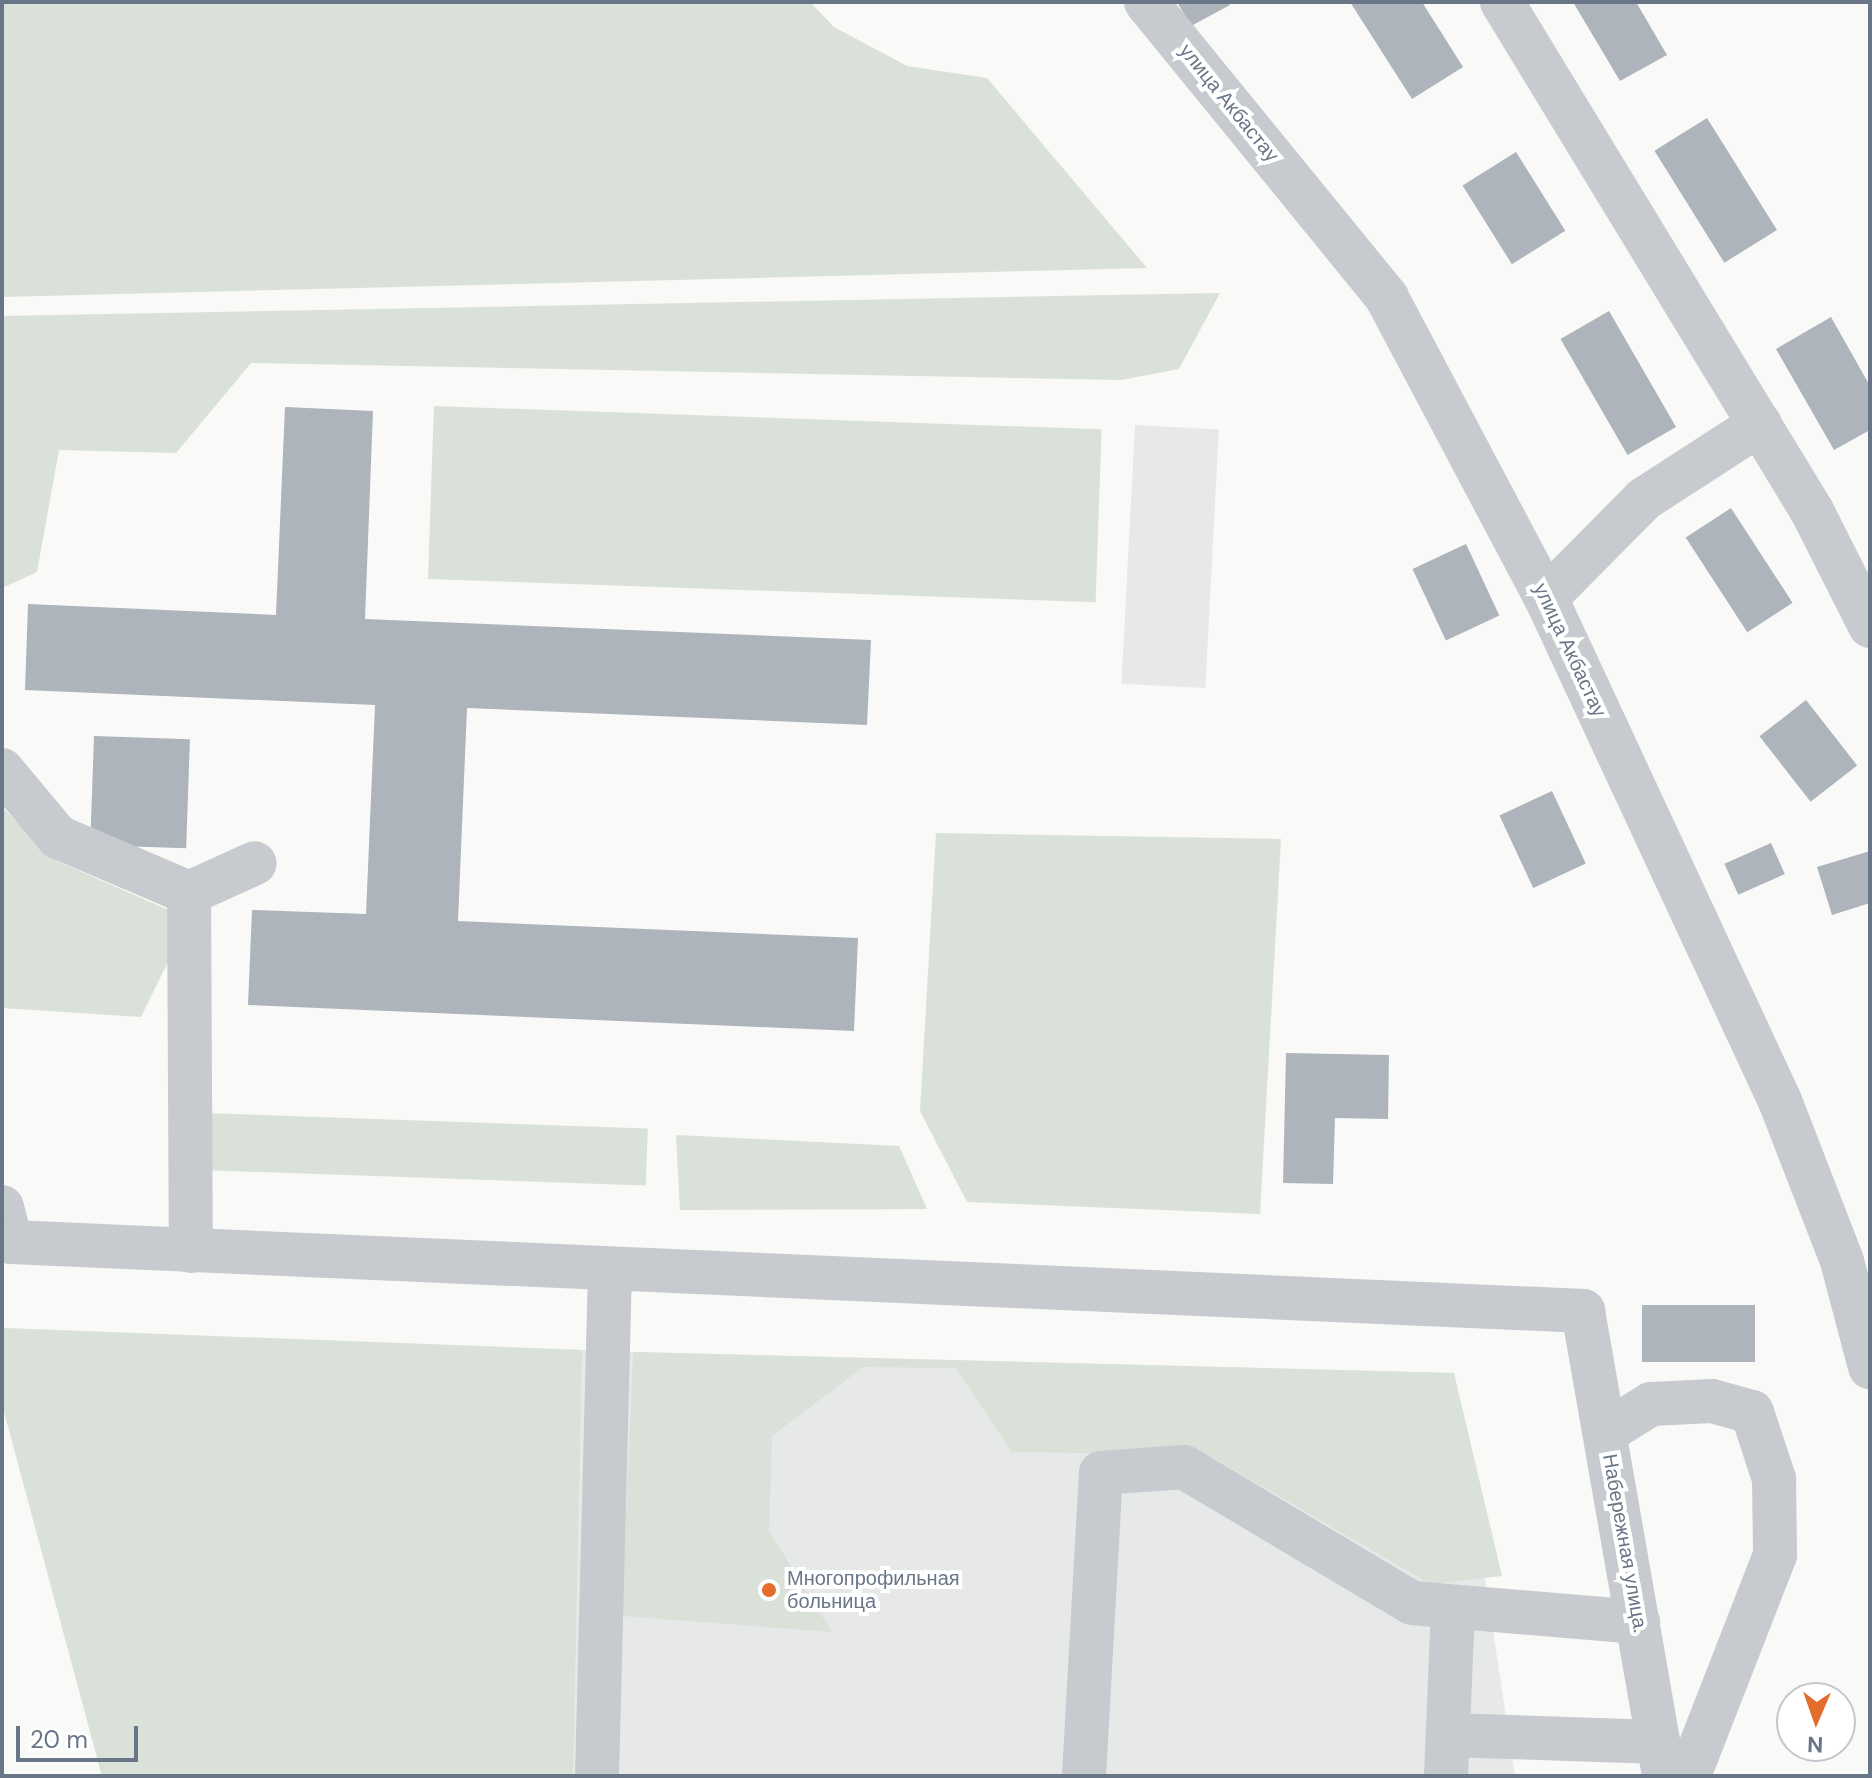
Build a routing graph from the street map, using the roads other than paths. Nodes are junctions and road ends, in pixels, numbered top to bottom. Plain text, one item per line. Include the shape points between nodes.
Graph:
1 (1146, 2) edge
2 (1502, 2) edge
3 (1760, 424) junction
4 (1546, 598) junction
5 (1870, 626) edge
6 (2, 770) edge
7 (255, 863) dead end
8 (189, 893) junction
9 (2, 1207) edge
10 (191, 1251) junction
11 (1856, 1257) edge
12 (610, 1269) junction
13 (1870, 1367) edge
14 (1606, 1432) junction
15 (1453, 1607) junction
16 (1638, 1622) junction
17 (1447, 1755) edge
18 (1661, 1759) edge
19 (597, 1776) edge
20 (1084, 1776) edge
21 (1689, 1776) edge

1 - 4 street, улица Акбастау via 1387,298
2 - 3 street
3 - 4 street via 1644,499
3 - 5 street via 1812,511
4 - 11 street, улица Акбастау
6 - 8 street via 58,837
7 - 8 street
8 - 10 street
9 - 10 street via 11,1242
10 - 12 street
11 - 13 street, улица Акбастау
12 - 14 street, Набережная улица. via 1583,1311
12 - 19 street
14 - 16 street, Набережная улица.
14 - 21 street via 1651,1404 1712,1401 1752,1412 1774,1479 1775,1555
15 - 16 street
15 - 17 street
15 - 20 street via 1412,1603 1184,1467 1101,1473
16 - 18 street, Набережная улица.
17 - 18 street

